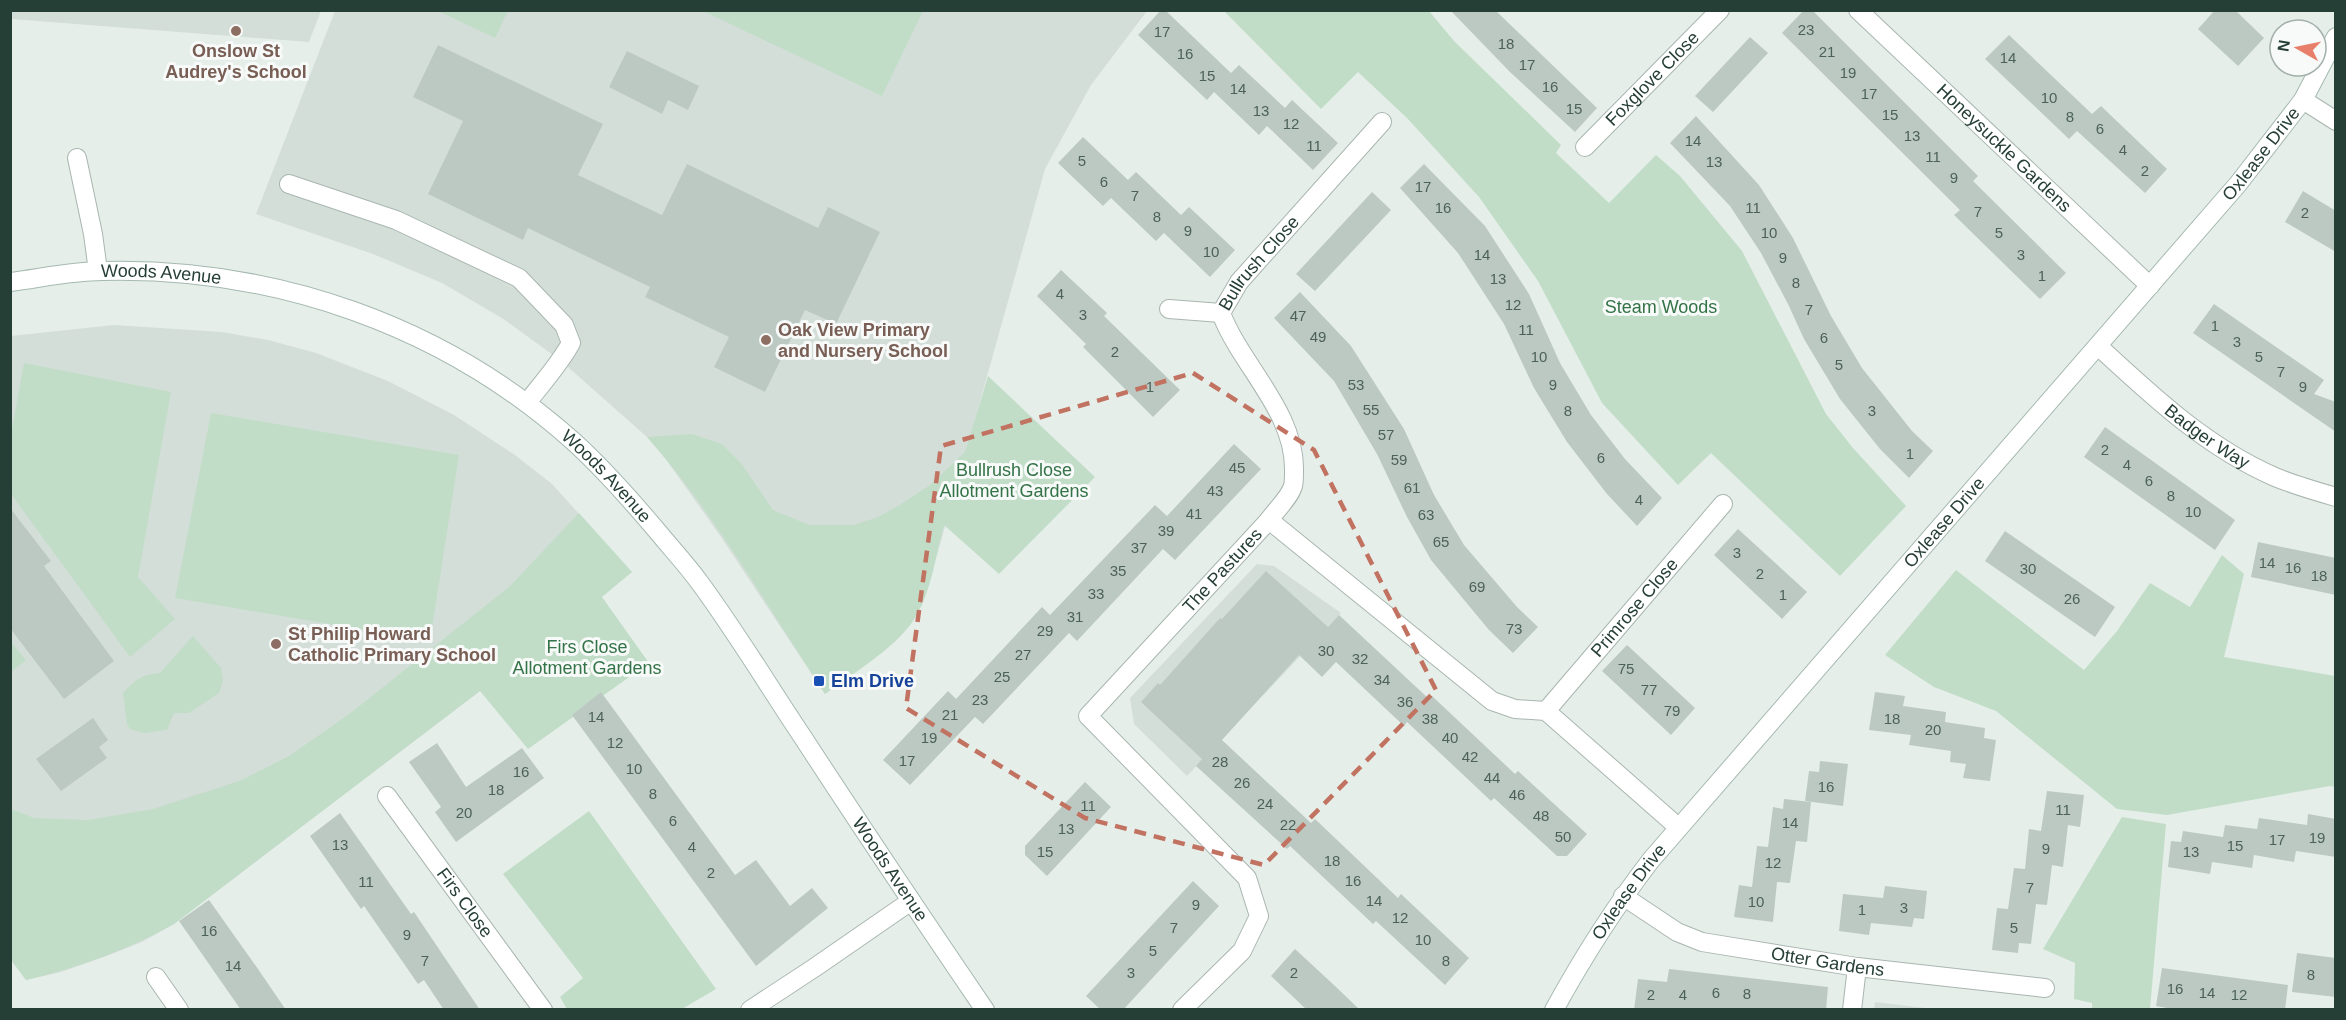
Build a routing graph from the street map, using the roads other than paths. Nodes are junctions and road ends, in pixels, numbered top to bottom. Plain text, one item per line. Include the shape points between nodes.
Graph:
1 (1720, 10) edge
2 (1858, 10) edge
3 (2336, 37) edge
4 (2303, 100) junction
5 (2336, 121) edge
6 (1382, 122) dead end
7 (1585, 147) dead end
8 (77, 158) dead end
9 (289, 184) dead end
10 (98, 271) junction
11 (10, 282) edge
12 (2150, 286) junction
13 (1170, 309) dead end
14 (1221, 313) junction
15 (2098, 346) junction
16 (527, 404) junction
17 (2336, 497) edge
18 (1723, 504) dead end
19 (1269, 520) junction
20 (1546, 711) junction
21 (387, 796) dead end
22 (1678, 827) junction
23 (1623, 896) junction
24 (911, 901) junction
25 (1857, 967) junction
26 (156, 977) dead end
27 (2045, 988) dead end
28 (179, 1010) edge
29 (543, 1010) edge
30 (750, 1010) edge
31 (985, 1010) edge
32 (1182, 1010) edge
33 (1554, 1010) edge
34 (1852, 1010) edge

1 - 7 street, Foxglove Close
2 - 12 street, Honeysuckle Gardens
3 - 4 street, Oxlease Drive
4 - 5 street
4 - 12 street, Oxlease Drive via 2238,184
6 - 14 street, Bullrush Close via 1239,282
8 - 10 street
9 - 16 street via 396,220 519,278 564,325 571,343
10 - 11 street, Woods Avenue
10 - 16 street, Woods Avenue via 208,275 301,294 365,315 430,343 481,371
12 - 15 street, Oxlease Drive
13 - 14 street
14 - 19 street, Bullrush Close via 1286,429 1294,461 1293,487
15 - 17 street, Badger Way via 2195,431 2234,456 2274,477
15 - 22 street, Oxlease Drive
16 - 24 street, Woods Avenue via 616,483 700,582
18 - 20 street, Primrose Close
19 - 20 street, The Pastures via 1492,701 1515,709
19 - 32 street, The Pastures via 1088,716 1246,878 1259,916 1242,951
20 - 22 street
21 - 29 street, Firs Close
22 - 23 street, Oxlease Drive
23 - 25 street, Otter Gardens via 1677,932 1702,942
23 - 33 street, Oxlease Drive
24 - 30 street
24 - 31 street, Woods Avenue
25 - 27 street, Otter Gardens
25 - 34 street
26 - 28 street

